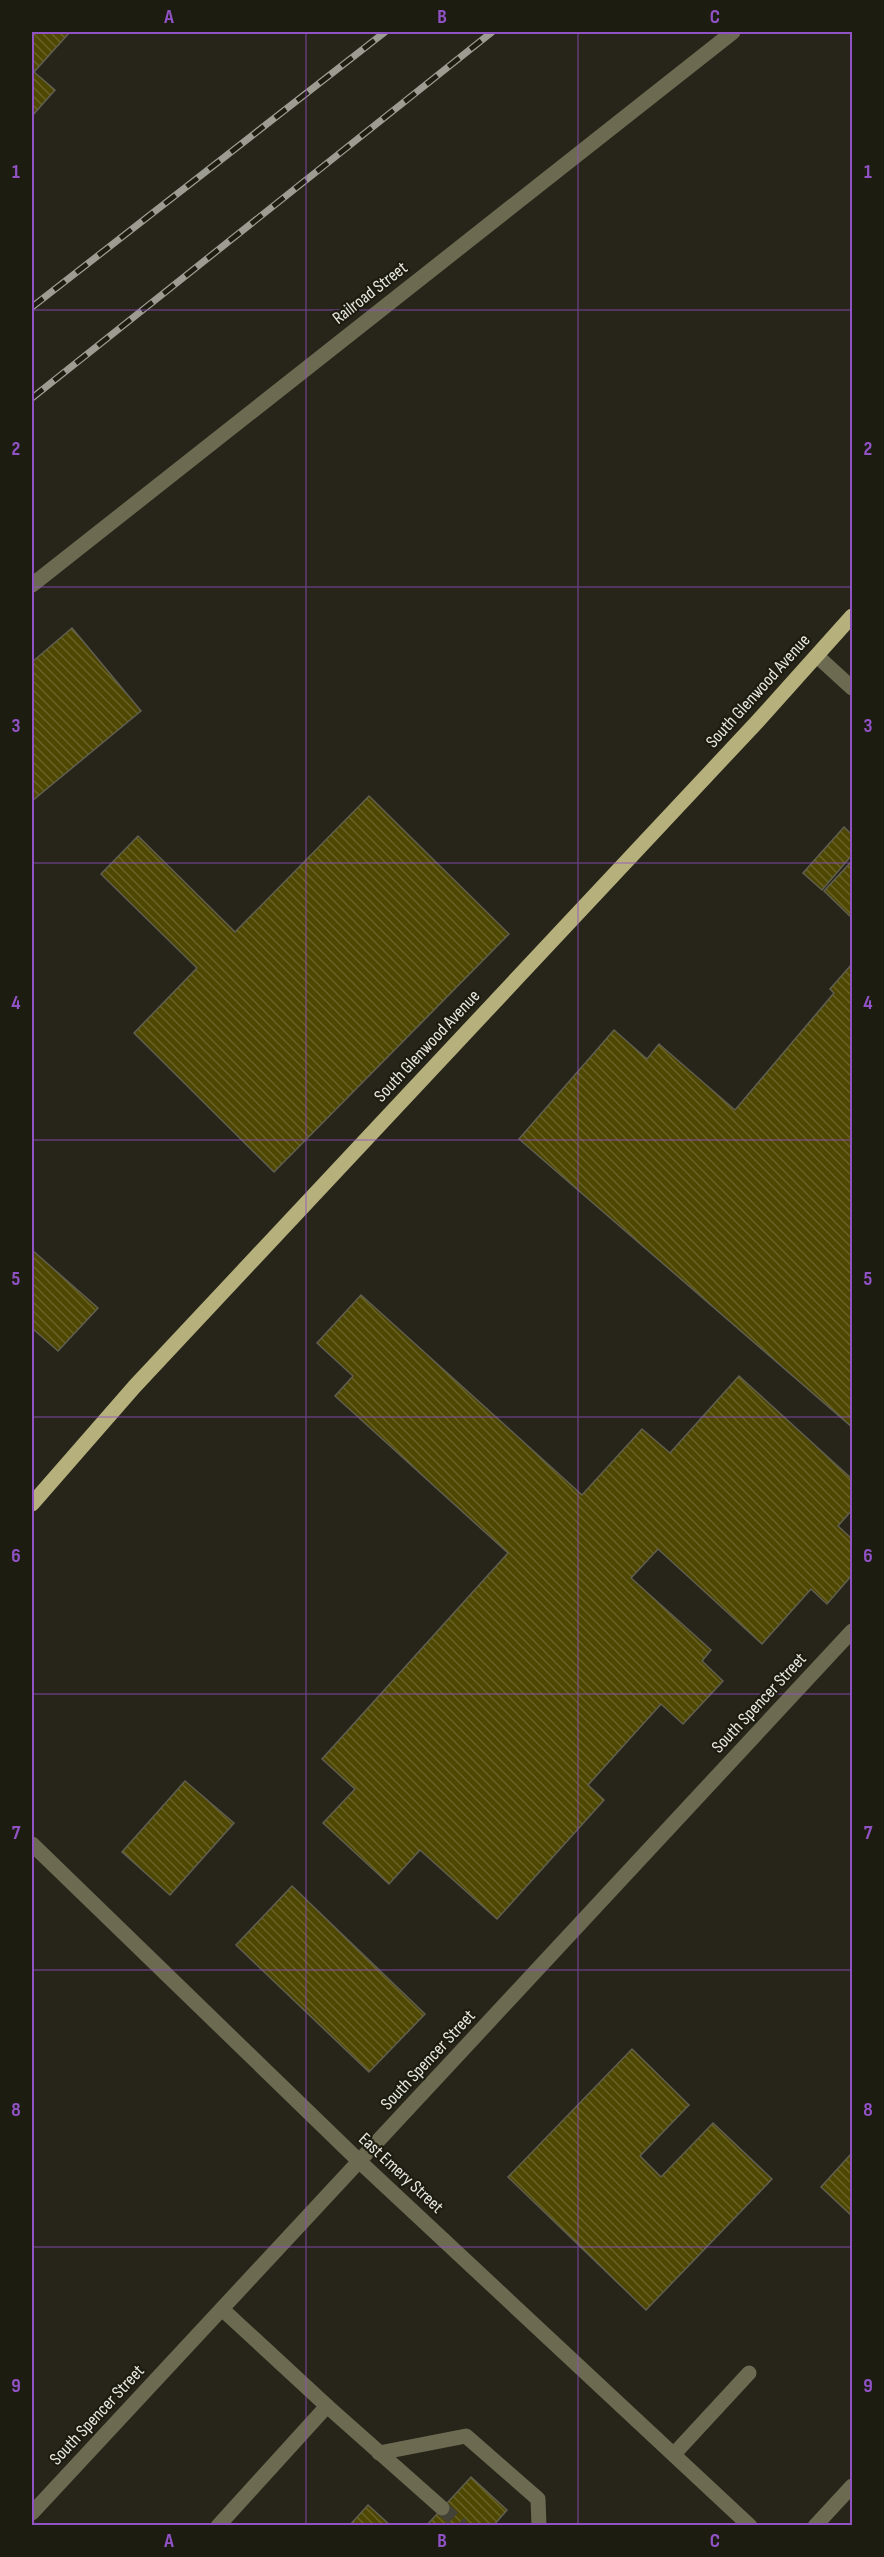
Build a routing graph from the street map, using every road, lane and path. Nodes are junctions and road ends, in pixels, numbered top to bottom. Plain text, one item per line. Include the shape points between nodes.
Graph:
1 (733, 32) edge
2 (32, 585) edge
3 (852, 616) edge
4 (817, 656) junction
5 (852, 688) edge
6 (32, 1504) edge
7 (852, 1631) edge
8 (32, 1844) edge
9 (360, 2162) junction
10 (222, 2309) junction
11 (749, 2373) dead end
12 (327, 2406) junction
13 (379, 2452) junction
14 (675, 2453) junction
15 (852, 2486) edge
16 (442, 2508) tunnel mouth
17 (32, 2513) edge
18 (218, 2526) edge
19 (539, 2526) edge
20 (750, 2526) edge
21 (815, 2526) edge

1 - 2 street, Railroad Street
3 - 4 main road, South Glenwood Avenue
4 - 5 street
4 - 6 main road, South Glenwood Avenue via 135,1386
7 - 9 street, South Spencer Street
8 - 9 street, East Emery Street
9 - 10 street, South Spencer Street
9 - 14 street, East Emery Street
10 - 12 street
10 - 17 street, South Spencer Street
11 - 14 street
12 - 13 street
12 - 18 street
13 - 16 street
13 - 19 street via 466,2436 538,2499
14 - 20 street, East Emery Street
15 - 21 street

